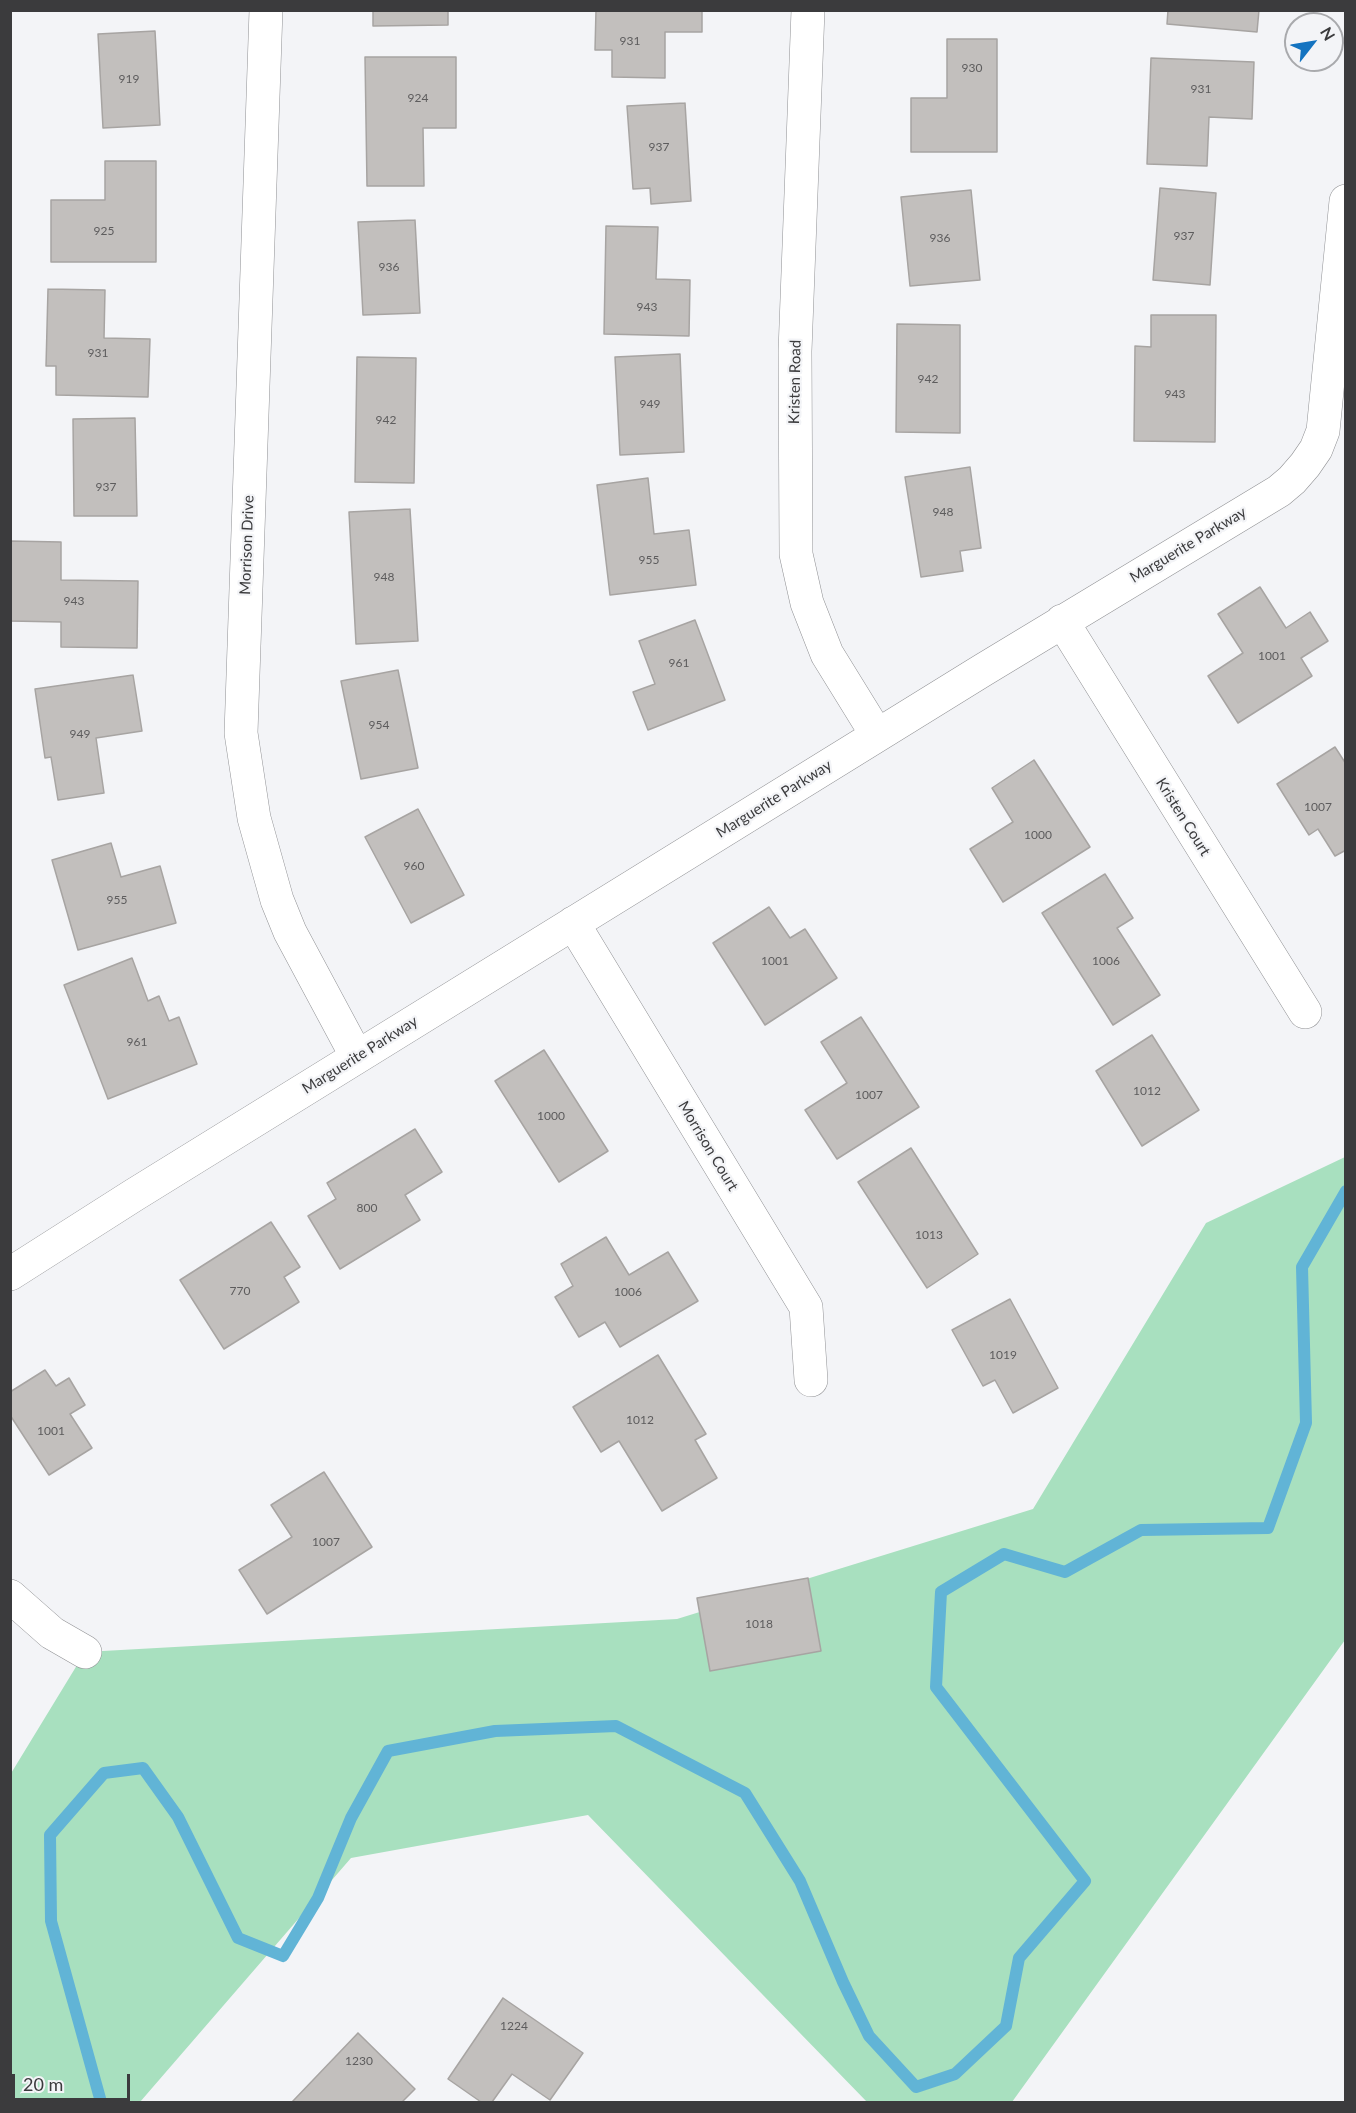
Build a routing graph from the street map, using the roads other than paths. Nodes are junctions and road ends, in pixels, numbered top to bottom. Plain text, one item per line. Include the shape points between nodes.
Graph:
1 (266, 10) edge
2 (808, 10) edge
3 (1346, 201) edge
4 (1062, 621) junction
5 (877, 735) junction
6 (573, 923) junction
7 (1305, 1012) dead end
8 (357, 1057) junction
9 (10, 1274) edge
10 (811, 1380) dead end
11 (10, 1596) edge
12 (85, 1652) dead end

1 - 8 street, Morrison Drive via 241,733 254,819 277,900
2 - 5 street, Kristen Road via 795,351 796,554 807,603 827,654
3 - 4 street, Marguerite Parkway via 1323,431 1316,449 1279,491
4 - 5 street, Marguerite Parkway
4 - 7 street, Kristen Court
5 - 6 street, Marguerite Parkway
6 - 8 street, Marguerite Parkway
6 - 10 street, Morrison Court via 806,1307
8 - 9 street, Marguerite Parkway
11 - 12 street via 52,1633

